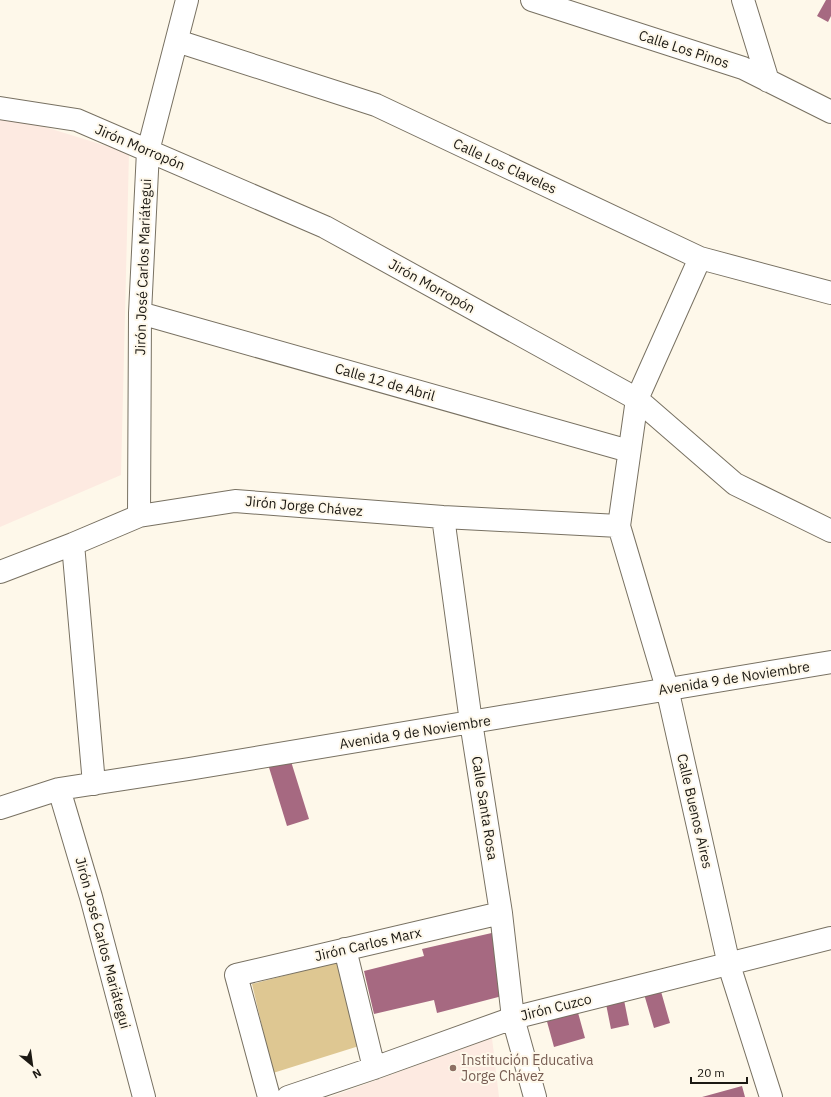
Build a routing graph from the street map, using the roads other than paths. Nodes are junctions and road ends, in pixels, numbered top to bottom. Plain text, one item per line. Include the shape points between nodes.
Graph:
1 (187, 0) edge
2 (532, 0) edge
3 (743, 0) edge
4 (177, 41) junction
5 (768, 81) junction
6 (0, 108) edge
7 (831, 112) edge
8 (148, 151) junction
9 (700, 258) junction
10 (831, 293) edge
11 (140, 313) junction
12 (637, 399) junction
13 (629, 451) junction
14 (139, 516) junction
15 (443, 517) junction
16 (619, 526) junction
17 (831, 531) edge
18 (73, 544) junction
19 (0, 572) edge
20 (831, 662) edge
21 (668, 688) junction
22 (471, 722) junction
23 (94, 784) junction
24 (59, 789) junction
25 (0, 808) edge
26 (501, 913) junction
27 (831, 938) edge
28 (345, 949) junction
29 (729, 965) junction
30 (513, 1018) junction
31 (374, 1068) junction
32 (144, 1097) edge
33 (269, 1097) edge
34 (288, 1097) edge
35 (535, 1097) edge
36 (771, 1097) edge

1 - 4 street, Jirón José Carlos Mariátegui
2 - 5 street, Calle Los Pinos via 743,68
3 - 5 street
4 - 8 street, Jirón José Carlos Mariátegui
4 - 9 street, Calle Los Claveles via 376,105
5 - 7 street, Calle Los Pinos
6 - 8 street, Jirón Morropón via 77,120
8 - 11 street, Jirón José Carlos Mariátegui
8 - 12 street, Jirón Morropón via 325,227
9 - 10 street, Calle Los Claveles
9 - 12 street
11 - 13 street, Calle 12 de Abril
11 - 14 street, Jirón José Carlos Mariátegui
12 - 13 street
12 - 17 street, Jirón Morropón via 735,484
13 - 16 street
14 - 15 street, Jirón Jorge Chávez via 235,500
14 - 18 street, Jirón Jorge Chávez
15 - 16 street, Jirón Jorge Chávez
15 - 22 street, Calle Santa Rosa
16 - 21 street, Calle Buenos Aires
18 - 19 street, Jirón Jorge Chávez
18 - 23 street
20 - 21 street, Avenida 9 de Noviembre
21 - 22 street, Avenida 9 de Noviembre
21 - 29 street, Calle Buenos Aires
22 - 23 street, Avenida 9 de Noviembre
22 - 26 street, Calle Santa Rosa
23 - 24 street, Avenida 9 de Noviembre
24 - 25 street, Avenida 9 de Noviembre
24 - 32 street, Jirón José Carlos Mariátegui via 91,897
26 - 28 street, Jirón Carlos Marx
26 - 30 street, Calle Santa Rosa
27 - 29 street, Jirón Cuzco
28 - 31 street
28 - 33 street, Jirón Carlos Marx via 236,975
29 - 30 street, Jirón Cuzco
29 - 36 street, Calle Buenos Aires
30 - 31 street, Jirón Cuzco
30 - 35 street, Calle Santa Rosa
31 - 34 street, Jirón Cuzco

